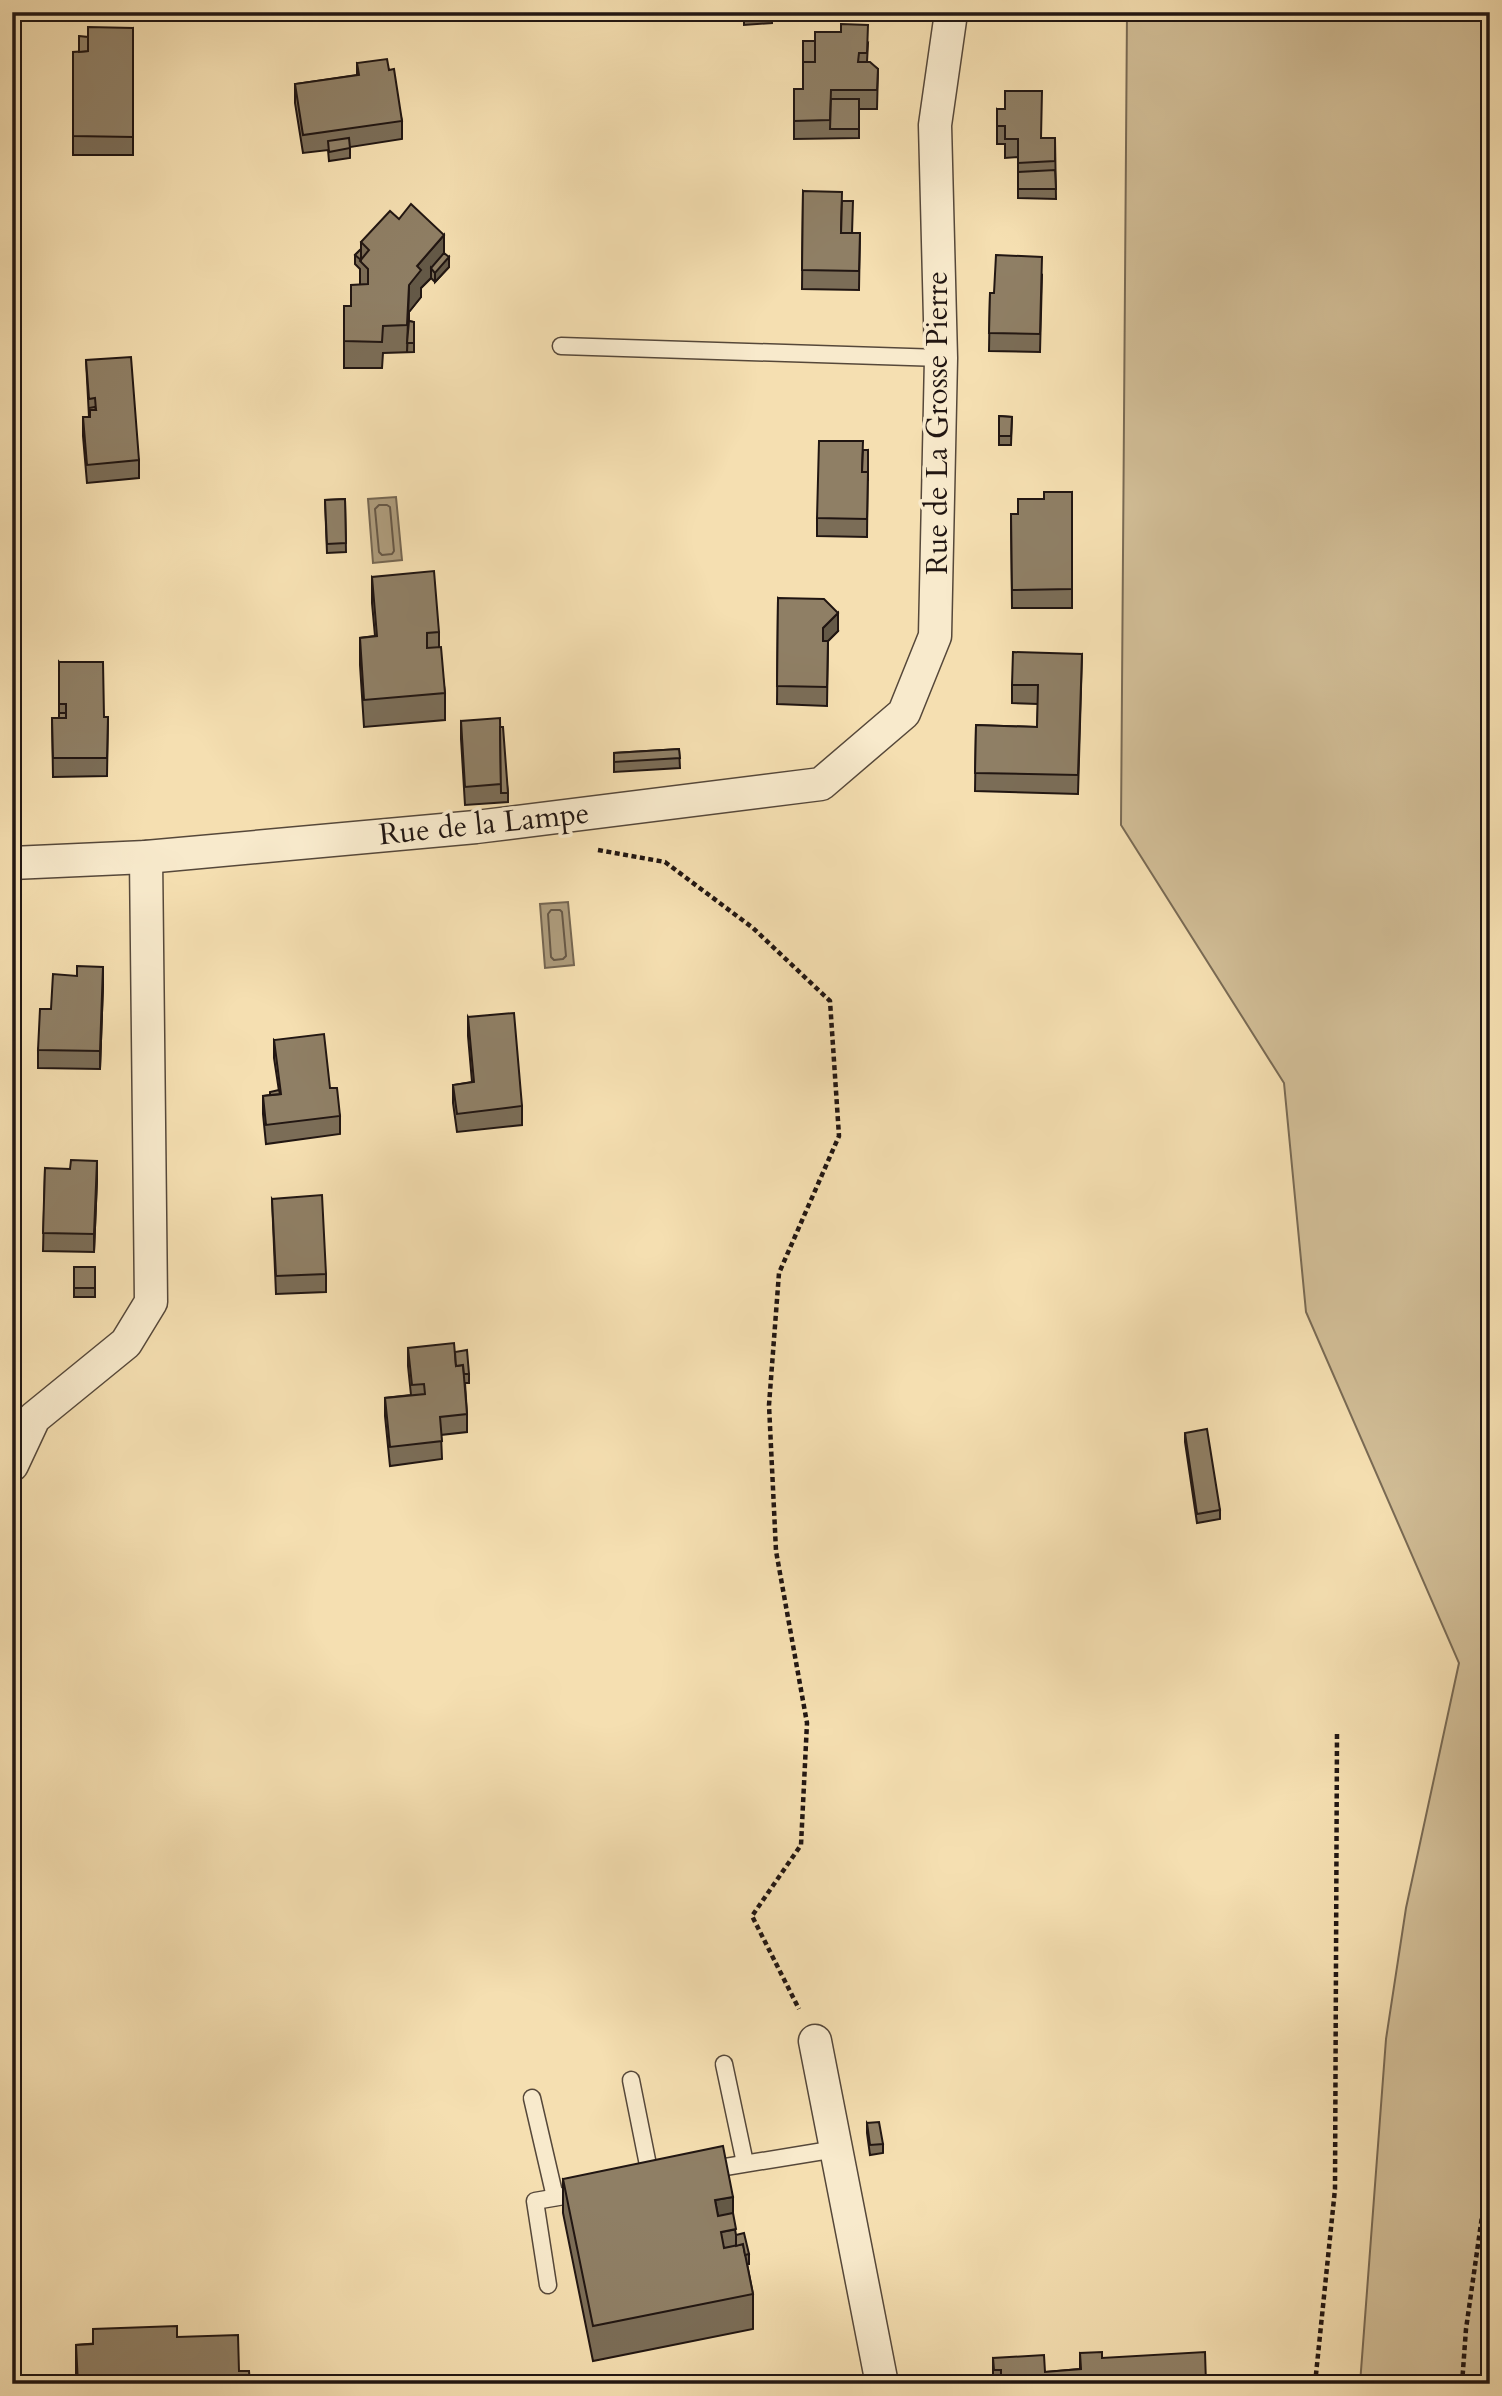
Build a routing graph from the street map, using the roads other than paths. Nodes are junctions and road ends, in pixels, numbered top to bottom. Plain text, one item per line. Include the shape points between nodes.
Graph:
1 (950, 20) dead end
2 (561, 346) dead end
3 (941, 358) junction
4 (821, 784) joint
5 (146, 857) junction
6 (12, 863) edge
7 (12, 1465) edge
8 (815, 2041) road end
9 (724, 2064) dead end
10 (631, 2080) dead end
11 (532, 2098) dead end
12 (836, 2149) junction
13 (745, 2163) junction
14 (691, 2173) edge
15 (651, 2180) edge
16 (596, 2190) edge
17 (555, 2197) junction
18 (548, 2284) dead end
19 (882, 2384) edge

1 - 3 street, Rue de La Grosse Pierre via 935,125
2 - 3 lane
3 - 4 street, Rue de La Grosse Pierre via 934,636 904,713
4 - 5 street, Rue de la Lampe via 476,827
5 - 6 street, Rue de la Lampe
5 - 7 street via 151,1302 126,1343 34,1418
8 - 12 street
9 - 13 lane
10 - 15 lane
11 - 17 lane
12 - 13 lane
12 - 19 street
13 - 14 lane
16 - 17 lane
17 - 18 lane via 535,2201

